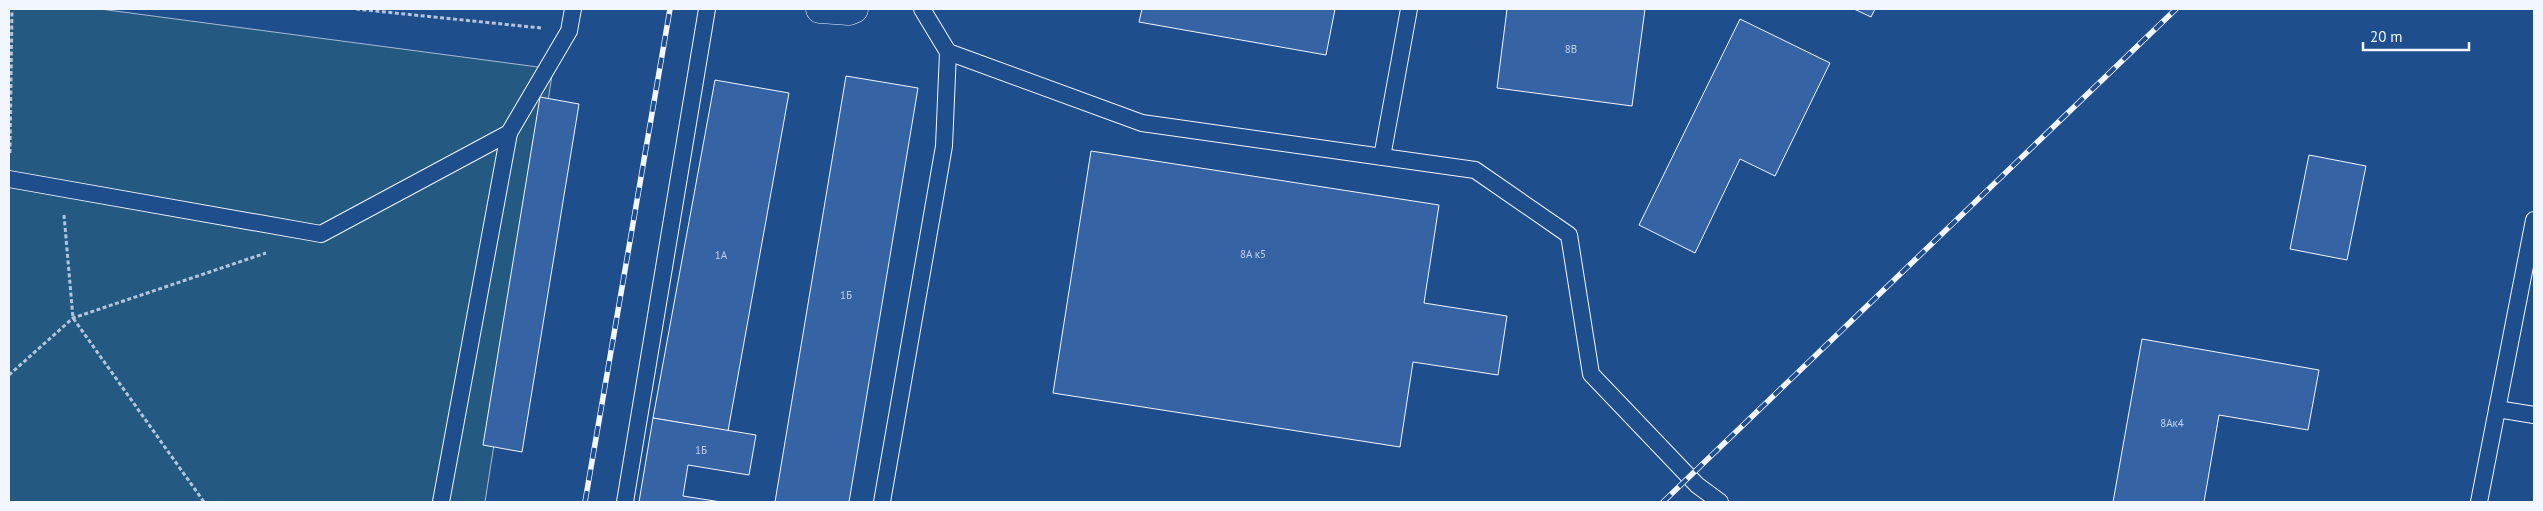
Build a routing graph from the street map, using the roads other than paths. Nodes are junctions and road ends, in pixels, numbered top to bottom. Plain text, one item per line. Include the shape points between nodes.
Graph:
1 (573, 9) edge
2 (707, 9) edge
3 (820, 9) edge
4 (922, 9) edge
5 (1409, 9) edge
6 (852, 10) edge
7 (948, 52) junction
8 (510, 132) junction
9 (1382, 157) junction
10 (9, 179) edge
11 (2534, 220) edge
12 (2497, 409) junction
13 (2534, 415) edge
14 (441, 502) edge
15 (625, 502) edge
16 (882, 502) edge
17 (1720, 502) edge
18 (2479, 502) edge

1 - 8 lane via 569,30
2 - 15 lane
3 - 6 street
4 - 7 lane
5 - 9 lane
7 - 9 lane via 1142,123
7 - 16 lane via 944,146
8 - 10 lane via 321,234
8 - 14 lane
9 - 17 lane via 1475,170 1569,236 1591,374 1697,485
11 - 12 lane
12 - 13 lane
12 - 18 lane

